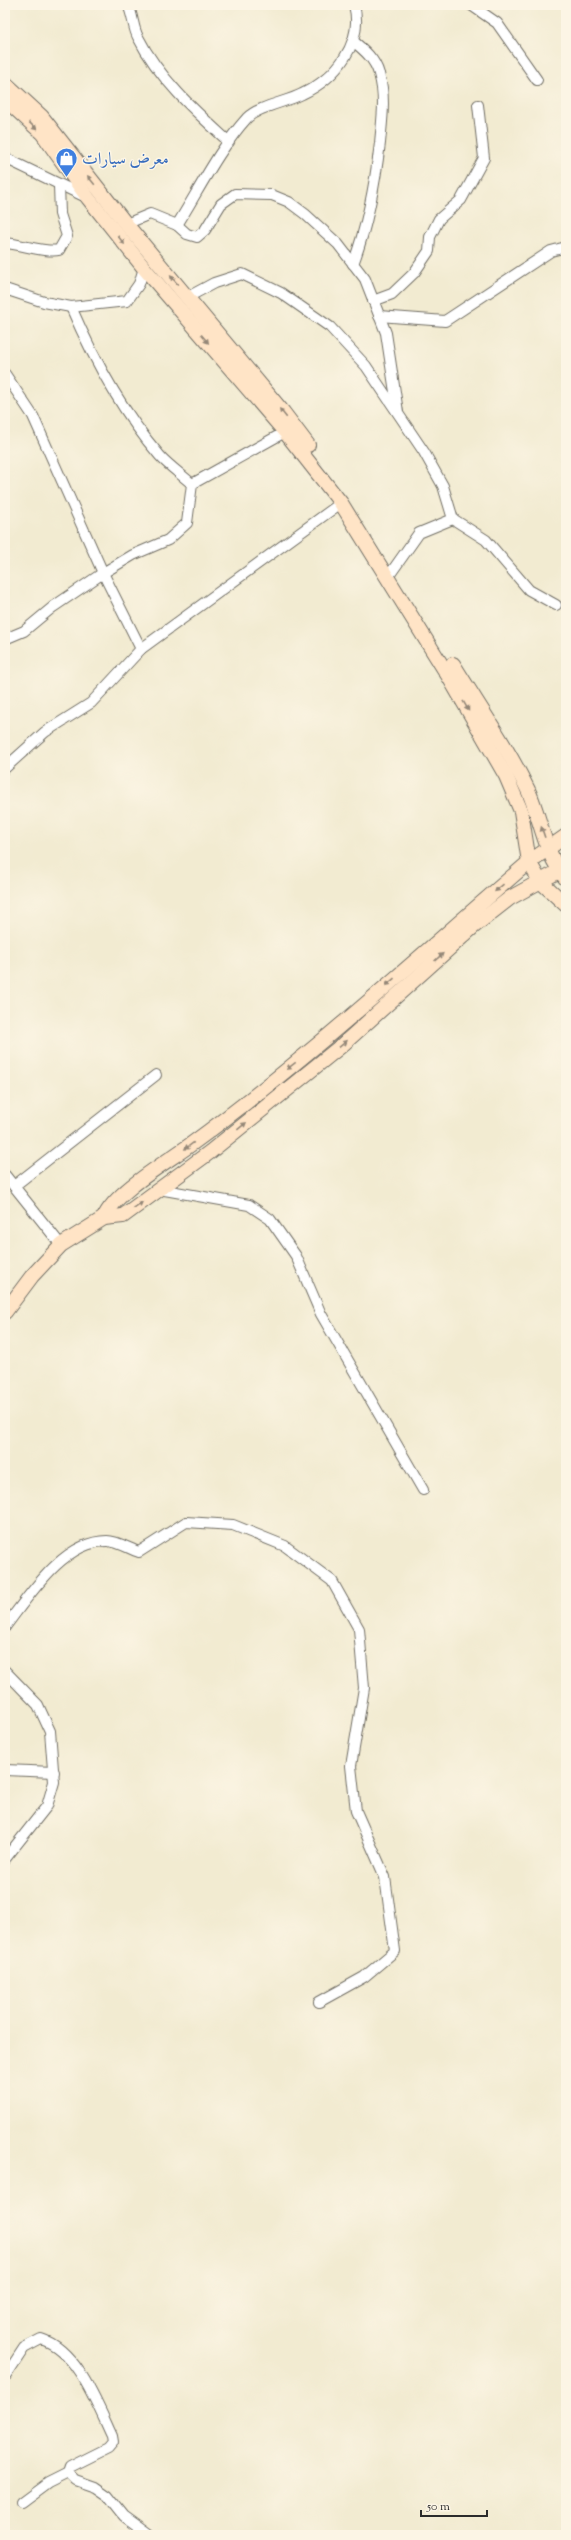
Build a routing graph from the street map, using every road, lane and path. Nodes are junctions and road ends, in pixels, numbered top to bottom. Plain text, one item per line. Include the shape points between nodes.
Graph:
1 (354, 5) edge
2 (471, 5) edge
3 (131, 8) edge
4 (353, 41) junction
5 (537, 80) dead end
6 (5, 83) edge
7 (5, 99) edge
8 (478, 105) dead end
9 (229, 142) junction
10 (5, 158) edge
11 (59, 185) junction
12 (88, 198) junction
13 (126, 224) junction
14 (177, 225) junction
15 (5, 243) edge
16 (566, 247) edge
17 (353, 264) junction
18 (144, 268) junction
19 (5, 289) edge
20 (188, 297) junction
21 (373, 301) junction
22 (71, 307) junction
23 (379, 316) junction
24 (5, 374) edge
25 (398, 415) junction
26 (285, 432) junction
27 (192, 484) junction
28 (341, 503) junction
29 (453, 519) junction
30 (103, 572) junction
31 (390, 573) junction
32 (556, 605) dead end
33 (5, 639) edge
34 (141, 649) junction
35 (5, 768) edge
36 (566, 836) edge
37 (549, 848) junction
38 (529, 862) junction
39 (563, 875) edge
40 (540, 881) junction
41 (566, 905) edge
42 (156, 1075) dead end
43 (5, 1175) edge
44 (14, 1186) junction
45 (159, 1189) junction
46 (104, 1218) junction
47 (61, 1246) junction
48 (5, 1312) edge
49 (423, 1490) dead end
50 (5, 1627) edge
51 (5, 1671) edge
52 (5, 1770) edge
53 (54, 1772) junction
54 (5, 1859) edge
55 (319, 2002) dead end
56 (5, 2376) edge
57 (68, 2473) junction
58 (21, 2503) dead end
59 (150, 2535) edge

1 - 4 street via 357,31
2 - 5 street via 497,23
3 - 9 street via 137,37 163,74 196,114
4 - 9 street via 347,55 329,76 303,94 248,117
4 - 17 street via 369,54 379,73 384,104 373,195 363,237
13 -> 6 street via 42,117
7 -> 12 street via 42,133
8 - 21 street via 484,158 461,200 439,219 430,237 429,251 414,273 392,294
9 - 14 street
10 - 11 street
11 - 12 street
11 - 15 street via 60,214 67,236 59,250 52,252
12 - 13 street
12 -> 18 street
13 - 14 street via 150,214
20 -> 13 street
14 - 17 street via 187,234 197,237 205,230 221,204 235,194 272,195 289,202 305,214 338,244
16 - 23 street via 551,251 445,321
17 - 21 street via 365,279
18 - 22 street via 139,284 126,301
18 -> 26 street
19 - 22 street via 44,302
20 - 25 street via 214,283 242,274 281,293 330,327 366,366
31 -> 20 street via 350,501 288,418
21 - 23 street
22 - 27 street via 90,350 124,408 161,457
23 - 25 street via 386,333
24 - 30 street via 33,416
25 - 29 street via 424,452 443,486
26 - 27 street
26 - 28 street
27 - 30 street via 187,523 168,540 133,555
28 - 31 street
28 - 34 street
29 - 31 street via 419,533
29 - 32 street via 486,540 529,590
30 - 33 street via 24,631
30 - 34 street
37 -> 31 street via 528,790
31 -> 38 street via 506,776 521,810
34 - 35 street via 91,703 45,732
36 - 37 street
37 - 38 street
37 - 39 street
38 - 40 street
38 -> 46 street via 314,1047 202,1136 113,1201
39 - 40 street
40 - 41 street
45 -> 40 street via 210,1152 341,1046 473,927 510,898
42 - 44 street
43 - 44 street
44 - 47 street
46 -> 45 street via 123,1216
45 - 49 street via 248,1205 270,1219 296,1256 321,1314
46 - 47 street
47 - 48 street via 32,1276
50 - 55 street via 53,1568 74,1549 108,1541 139,1552 186,1522 233,1525 285,1546 332,1581 359,1629 364,1688 350,1766 356,1811 385,1877 395,1950 364,1977
51 - 53 street via 38,1705 50,1731
52 - 53 street
53 - 54 street via 54,1782 47,1806
56 - 57 street via 24,2348 41,2338 53,2343 67,2356 92,2394 113,2442 108,2448 70,2467
57 - 58 street via 48,2483
57 - 59 street via 75,2480 108,2496 124,2516

